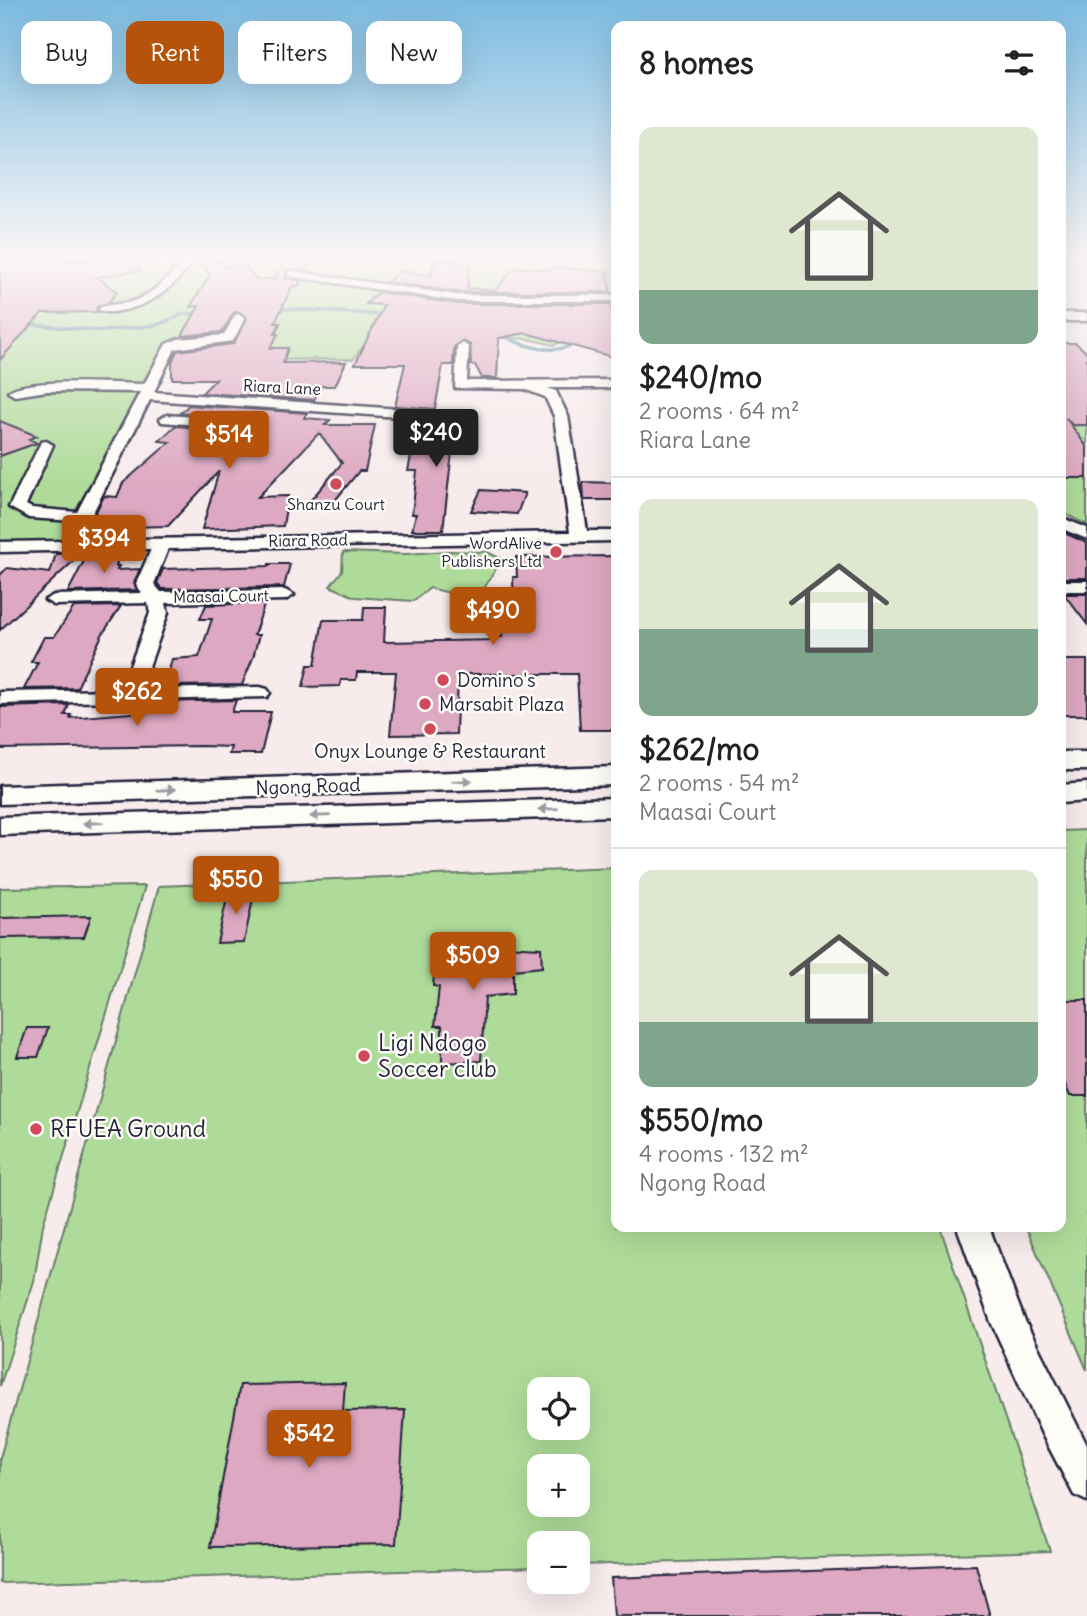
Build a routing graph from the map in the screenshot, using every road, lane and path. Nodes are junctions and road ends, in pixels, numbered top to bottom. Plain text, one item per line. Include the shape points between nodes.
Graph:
1 (230, 335) edge
2 (463, 347) dead end
3 (611, 384) edge
4 (526, 385) junction
5 (15, 392) dead end
6 (149, 392) junction
7 (242, 402) junction
8 (414, 414) dead end
9 (167, 419) dead end
10 (223, 423) junction
11 (208, 437) dead end
12 (46, 445) dead end
13 (82, 517) junction
14 (1066, 525) edge
15 (1087, 534) edge
16 (578, 536) junction
17 (611, 536) edge
18 (162, 543) junction
19 (68, 546) junction
20 (0, 547) edge
21 (1066, 586) edge
22 (1087, 586) edge
23 (285, 595) dead end
24 (156, 597) junction
25 (54, 600) dead end
26 (260, 693) dead end
27 (129, 694) junction
28 (0, 698) edge
29 (1066, 761) edge
30 (1087, 761) edge
31 (611, 776) edge
32 (1087, 792) edge
33 (1066, 794) edge
34 (0, 795) edge
35 (611, 807) edge
36 (0, 826) edge
37 (975, 1232) edge
38 (1087, 1482) edge

1 - 6 street via 170,347
2 - 4 street via 460,385
3 - 4 street
4 - 16 street via 551,394 561,415
5 - 6 street, Riara Lane via 47,387
6 - 7 street, Riara Lane
6 - 13 street
7 - 8 street, Riara Lane
7 - 10 street
9 - 10 street
10 - 11 street
12 - 13 street via 18,507 29,513
13 - 19 street
14 - 15 street
16 - 17 street, Riara Road
16 - 18 street, Riara Road
18 - 19 street, Riara Road
18 - 24 street, Maasai Court via 145,584
19 - 20 street, Riara Road
21 - 22 street
23 - 24 street, Maasai Court
24 - 25 street, Maasai Court
24 - 27 street, Maasai Court via 159,613
26 - 27 street
27 - 28 street
29 - 30 main road
34 -> 31 main road, Ngong Road
32 - 33 main road
35 -> 36 main road, Ngong Road
37 - 38 street via 1008,1322

